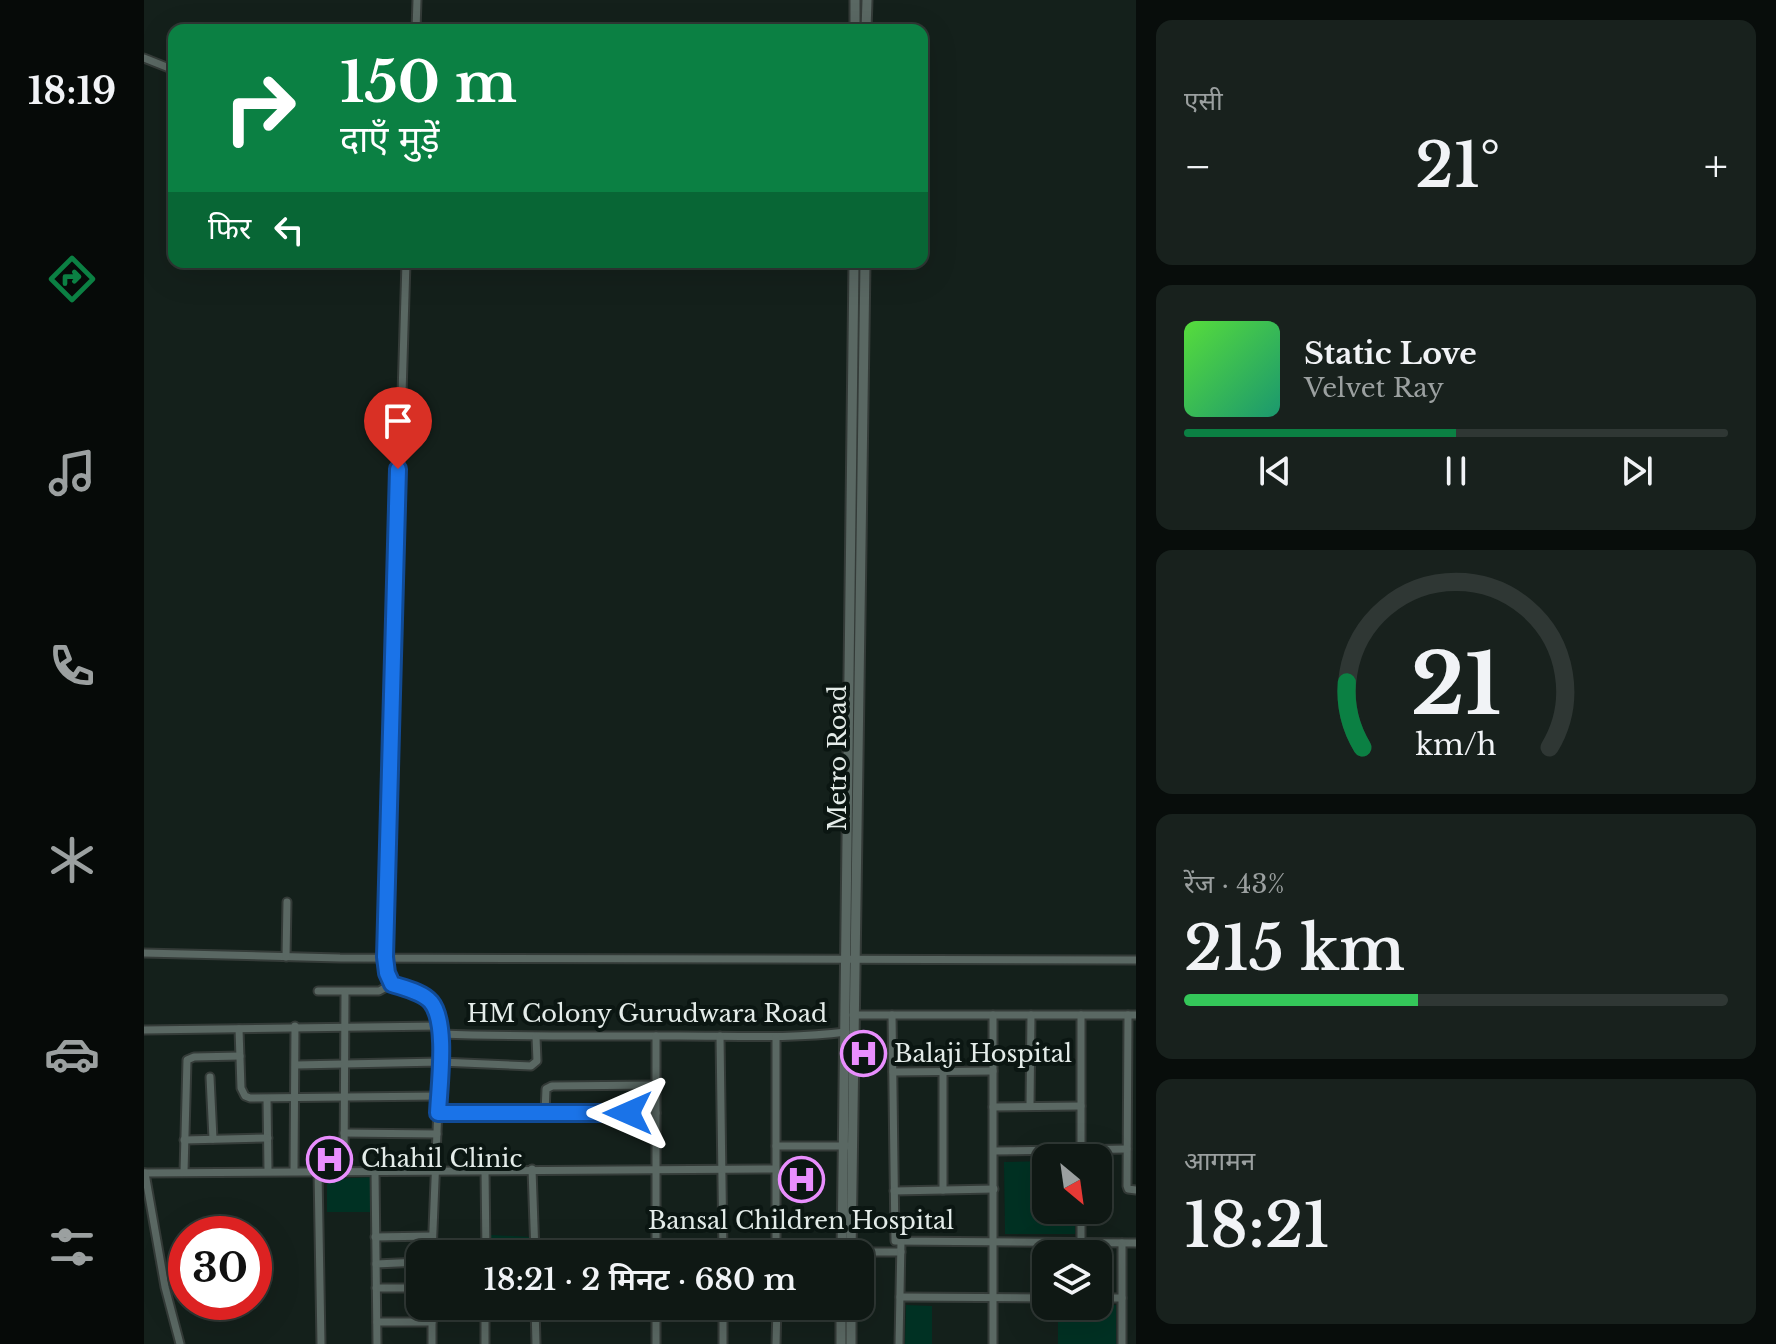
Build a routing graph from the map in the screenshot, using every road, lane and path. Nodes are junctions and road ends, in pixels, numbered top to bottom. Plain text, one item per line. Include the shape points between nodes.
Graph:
1 (417, 0) edge
2 (855, 0) edge
3 (867, 0) edge
4 (416, 24) edge
5 (855, 24) edge
6 (866, 24) edge
7 (144, 58) edge
8 (168, 68) edge
9 (406, 268) edge
10 (854, 268) edge
11 (865, 268) edge
12 (287, 902) dead end
13 (144, 953) edge
14 (286, 957) junction
15 (385, 957) junction
16 (1136, 960) edge
17 (844, 961) junction
18 (855, 961) junction
19 (392, 984) junction
20 (318, 991) dead end
21 (345, 993) junction
22 (853, 1015) junction
23 (892, 1015) junction
24 (993, 1015) junction
25 (1031, 1015) junction
26 (1081, 1015) junction
27 (1132, 1015) edge
28 (295, 1026) junction
29 (346, 1027) junction
30 (239, 1029) junction
31 (144, 1030) edge
32 (440, 1030) junction
33 (848, 1032) junction
34 (656, 1036) junction
35 (720, 1036) junction
36 (536, 1037) junction
37 (776, 1037) junction
38 (240, 1056) junction
39 (440, 1062) junction
40 (344, 1063) junction
41 (296, 1065) junction
42 (993, 1071) junction
43 (893, 1072) junction
44 (943, 1072) junction
45 (210, 1077) dead end
46 (656, 1085) junction
47 (439, 1096) junction
48 (267, 1099) junction
49 (294, 1099) junction
50 (343, 1099) junction
51 (1030, 1106) junction
52 (1081, 1106) junction
53 (993, 1107) junction
54 (438, 1113) junction
55 (545, 1113) junction
56 (656, 1113) junction
57 (344, 1133) junction
58 (437, 1134) junction
59 (268, 1138) junction
60 (213, 1139) junction
61 (184, 1140) junction
62 (1081, 1144) edge
63 (776, 1146) junction
64 (849, 1146) junction
65 (1127, 1149) junction
66 (994, 1151) junction
67 (1112, 1151) edge
68 (1032, 1152) edge
69 (532, 1169) junction
70 (656, 1169) junction
71 (721, 1169) junction
72 (775, 1169) junction
73 (485, 1170) junction
74 (268, 1171) junction
75 (294, 1171) junction
76 (318, 1171) junction
77 (344, 1171) junction
78 (375, 1171) junction
79 (434, 1171) junction
80 (184, 1172) junction
81 (145, 1173) edge
82 (994, 1189) junction
83 (943, 1190) junction
84 (1136, 1190) edge
85 (894, 1191) junction
86 (432, 1236) junction
87 (375, 1237) junction
88 (432, 1240) edge
89 (486, 1240) edge
90 (535, 1240) edge
91 (656, 1240) edge
92 (723, 1240) edge
93 (776, 1240) edge
94 (848, 1240) edge
95 (901, 1241) junction
96 (994, 1242) junction
97 (1032, 1242) edge
98 (1112, 1243) edge
99 (1122, 1243) junction
100 (1136, 1243) edge
101 (901, 1252) junction
102 (874, 1253) edge
103 (406, 1263) edge
104 (376, 1264) junction
105 (376, 1288) junction
106 (406, 1288) edge
107 (900, 1297) junction
108 (993, 1298) junction
109 (1032, 1298) edge
110 (1112, 1298) edge
111 (1122, 1298) junction
112 (485, 1320) edge
113 (535, 1320) edge
114 (656, 1320) edge
115 (723, 1320) edge
116 (777, 1320) edge
117 (841, 1320) edge
118 (851, 1320) edge
119 (377, 1322) junction
120 (432, 1322) joint
121 (180, 1344) edge
122 (321, 1344) edge
123 (377, 1344) edge
124 (432, 1344) edge
125 (485, 1344) edge
126 (536, 1344) edge
127 (656, 1344) edge
128 (723, 1344) edge
129 (776, 1344) edge
130 (841, 1344) edge
131 (851, 1344) edge
132 (899, 1344) edge
133 (993, 1344) edge
134 (1122, 1344) edge

1 - 4 street
2 - 5 street
3 - 6 street
7 - 8 street
9 - 15 street
10 - 17 street, Metro Road
11 - 18 street, Metro Road
12 - 14 street
13 - 14 street
14 - 15 street
15 - 17 street
15 - 19 street
16 - 18 street
17 - 18 street
17 - 33 street, Metro Road
18 - 22 street, Metro Road
19 - 21 street via 379,991
19 - 32 street via 434,1004
20 - 21 street
21 - 29 street
22 - 23 street
22 - 33 street, Metro Road
23 - 24 street
23 - 43 street
24 - 25 street
24 - 42 street
25 - 26 street
25 - 51 street
26 - 27 street
26 - 52 street
27 - 65 street
28 - 29 street, HM Colony Gurudwara Road
28 - 30 street, HM Colony Gurudwara Road
28 - 41 street
29 - 32 street, HM Colony Gurudwara Road
29 - 40 street
30 - 31 street, HM Colony Gurudwara Road
30 - 38 street
32 - 36 street, HM Colony Gurudwara Road
32 - 39 street
33 - 37 street, HM Colony Gurudwara Road
33 - 64 street, Metro Road
34 - 35 street, HM Colony Gurudwara Road
34 - 36 street, HM Colony Gurudwara Road
34 - 46 street
35 - 37 street, HM Colony Gurudwara Road
35 - 71 street
36 - 39 street via 534,1065
37 - 63 street
38 - 48 street via 243,1093
38 - 61 street via 187,1060
39 - 40 street
39 - 47 street
40 - 41 street
40 - 50 street
41 - 49 street
42 - 44 street
42 - 53 street
43 - 44 street
43 - 85 street
44 - 83 street
45 - 60 street
46 - 55 street via 548,1087
46 - 56 street
47 - 50 street
47 - 54 street
48 - 49 street
48 - 59 street
49 - 50 street
49 - 75 street
50 - 57 street
51 - 52 street
51 - 53 street
52 - 62 street
53 - 66 street
54 - 55 street
54 - 58 street
55 - 56 street
56 - 70 street
57 - 58 street
57 - 77 street
58 - 79 street
59 - 60 street
59 - 74 street
60 - 61 street
61 - 80 street
63 - 64 street
63 - 72 street
64 - 94 street, Metro Road
65 - 67 street
65 - 84 street via 1127,1186
66 - 68 street
66 - 82 street
69 - 70 street
69 - 73 street
69 - 90 street
70 - 71 street
70 - 91 street
71 - 72 street
71 - 92 street
72 - 93 street
73 - 79 street
73 - 89 street
74 - 75 street
74 - 80 street
75 - 76 street
76 - 77 street
76 - 122 street
77 - 78 street
78 - 79 street
78 - 87 street
79 - 86 street
80 - 81 street
81 - 121 street
82 - 83 street
82 - 96 street
83 - 85 street
85 - 95 street via 895,1241
86 - 87 street
86 - 88 street
87 - 104 street
95 - 96 street
95 - 101 street
96 - 97 street
96 - 108 street
98 - 99 street
99 - 100 street
99 - 111 street
101 - 102 street
101 - 107 street
103 - 104 street
104 - 105 street
105 - 106 street
105 - 119 street
107 - 108 street
107 - 132 street
108 - 109 street
108 - 133 street
110 - 111 street
111 - 134 street
112 - 125 street
113 - 126 street
114 - 127 street
115 - 128 street
116 - 129 street
117 - 130 street
118 - 131 street
119 - 120 street
119 - 123 street
120 - 124 street

